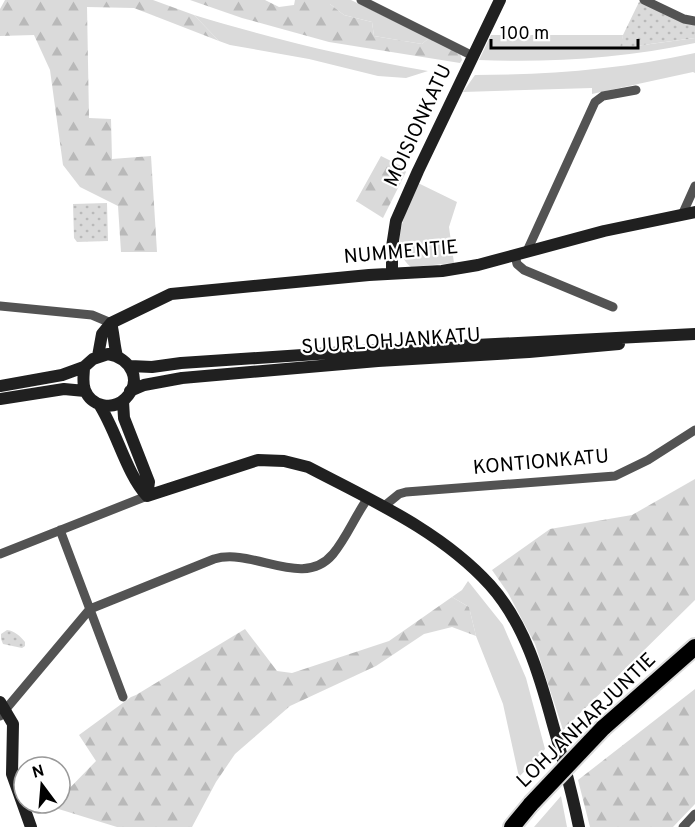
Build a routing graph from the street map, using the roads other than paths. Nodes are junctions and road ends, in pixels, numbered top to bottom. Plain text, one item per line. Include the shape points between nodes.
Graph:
1 (361, 0) edge
2 (500, 0) edge
3 (644, 0) edge
4 (695, 21) edge
5 (473, 56) junction
6 (636, 90) dead end
7 (695, 186) edge
8 (695, 212) edge
9 (681, 215) junction
10 (521, 253) junction
11 (392, 273) junction
12 (0, 306) edge
13 (613, 307) dead end
14 (111, 323) junction
15 (695, 334) edge
16 (655, 337) junction
17 (98, 356) junction
18 (117, 356) junction
19 (130, 366) junction
20 (84, 367) junction
21 (0, 386) edge
22 (85, 390) junction
23 (127, 396) junction
24 (0, 399) edge
25 (99, 404) junction
26 (695, 430) edge
27 (147, 496) junction
28 (368, 498) junction
29 (383, 507) junction
30 (60, 530) junction
31 (0, 554) edge
32 (90, 609) junction
33 (695, 633) edge
34 (695, 647) edge
35 (695, 659) edge
36 (646, 689) junction
37 (123, 697) dead end
38 (2, 710) edge
39 (603, 734) junction
40 (532, 809) junction
41 (695, 814) edge
42 (31, 827) edge
43 (512, 827) edge
44 (523, 827) edge
45 (579, 827) edge
46 (683, 827) edge

1 - 5 street
2 - 5 street, MOISIONKATU
3 - 4 street
5 - 11 street, MOISIONKATU via 396,221
6 - 10 street via 603,96 595,102
7 - 9 street
8 - 9 street, NUMMENTIE
9 - 10 street, NUMMENTIE
10 - 11 street, NUMMENTIE via 442,271
10 - 13 street via 517,264 524,270
11 - 14 street, NUMMENTIE via 171,294
12 - 14 street via 92,315
14 - 17 street via 102,334
14 - 18 street
15 - 16 street, SUURLOHJANKATU
16 - 19 street, SUURLOHJANKATU
16 - 23 street, SUURLOHJANKATU via 602,347 182,378 144,384
17 - 18 street
17 - 20 street
18 - 19 street
19 - 23 street via 133,378
20 - 21 street
20 - 22 street
22 - 24 street via 64,389
22 - 25 street
23 - 25 street via 110,406
23 - 27 street via 124,418 149,482
25 - 27 street via 137,485
26 - 29 street, KONTIONKATU via 615,476 406,492
27 - 28 street via 258,460 308,467
27 - 30 street
28 - 29 street
28 - 32 street via 333,554 315,567 299,569 229,556
29 - 45 street via 436,538 468,563 507,607 528,648 547,704
30 - 31 street
30 - 32 street
32 - 37 street
32 - 38 street
33 - 36 highway
34 - 36 highway, LOHJANHARJUNTIE
35 - 39 highway, LOHJANHARJUNTIE
36 - 39 highway, LOHJANHARJUNTIE
38 - 42 street via 11,718 12,774
39 - 40 highway, LOHJANHARJUNTIE, bridge
40 - 43 highway, LOHJANHARJUNTIE
40 - 44 highway, LOHJANHARJUNTIE
41 - 46 street

